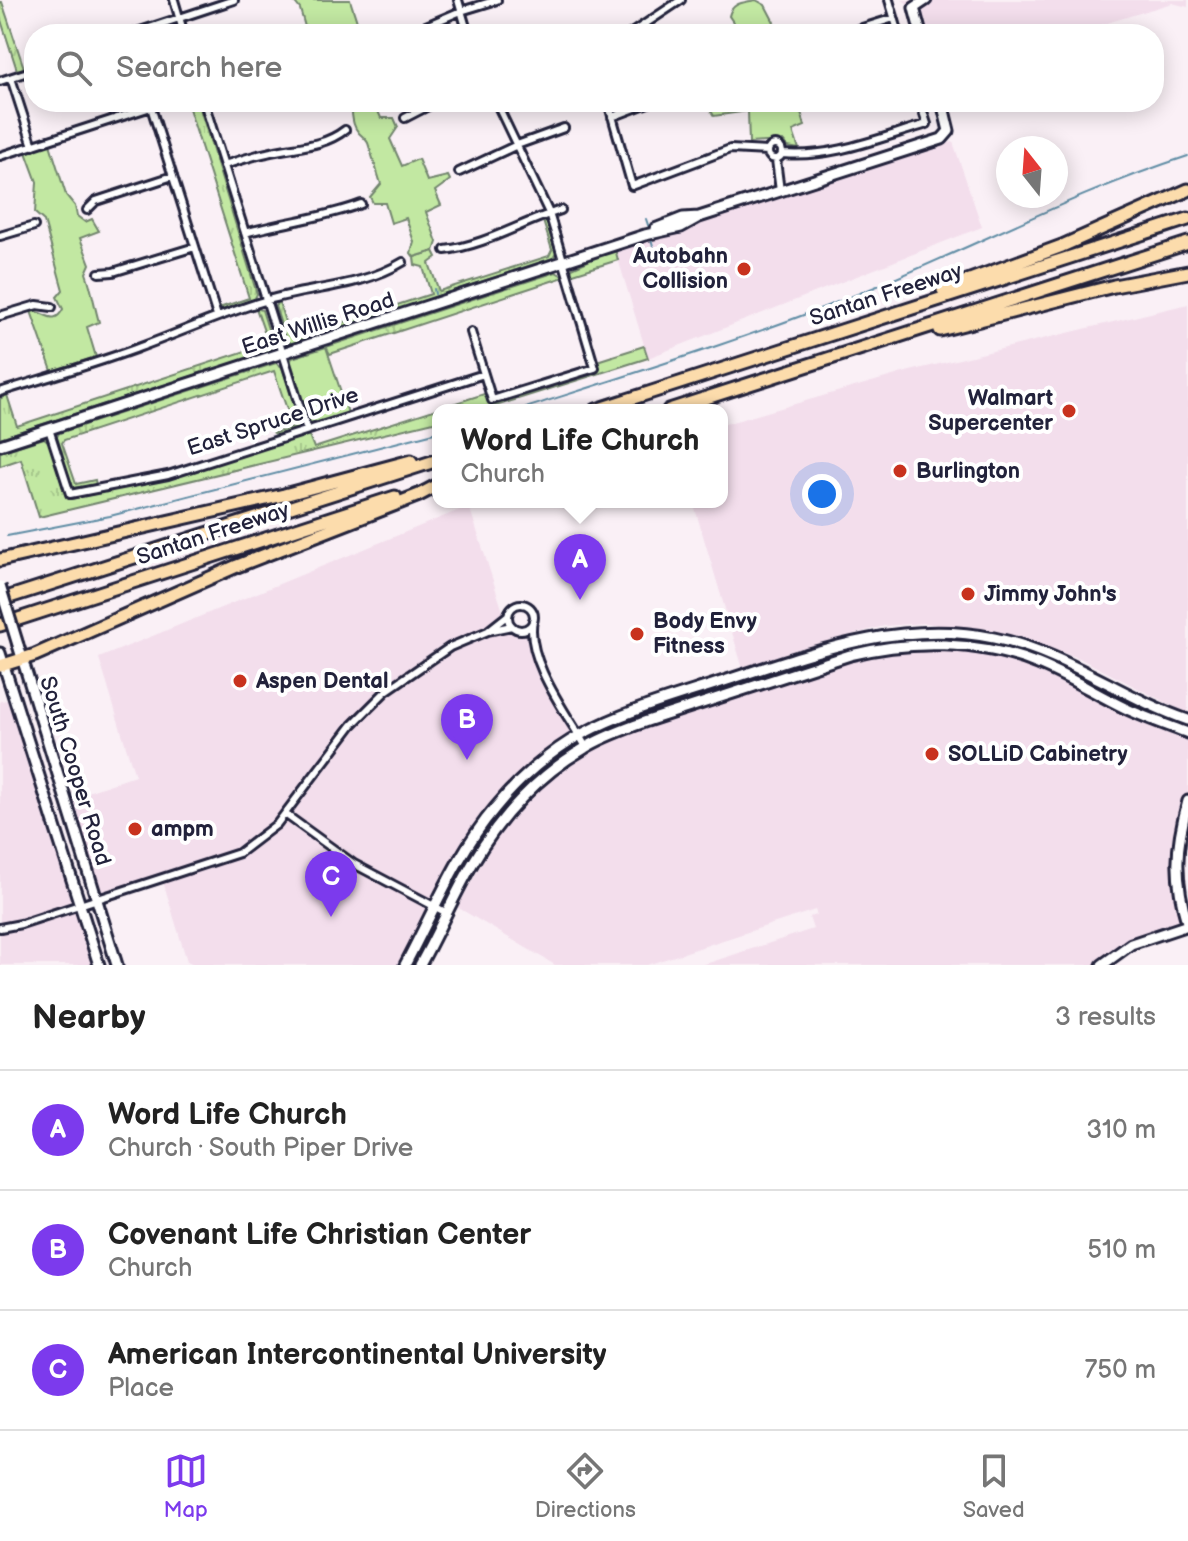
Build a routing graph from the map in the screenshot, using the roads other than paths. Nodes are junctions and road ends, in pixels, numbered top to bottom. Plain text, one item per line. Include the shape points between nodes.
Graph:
1 (174, 0) edge
2 (234, 0) edge
3 (458, 0) edge
4 (497, 0) edge
5 (681, 0) edge
6 (889, 0) edge
7 (926, 0) edge
8 (461, 11) junction
9 (179, 17) junction
10 (894, 18) junction
11 (159, 24) edge
12 (181, 24) edge
13 (430, 24) edge
14 (465, 24) edge
15 (645, 24) edge
16 (875, 24) edge
17 (896, 24) edge
18 (918, 24) edge
19 (24, 73) edge
20 (11, 78) junction
21 (0, 81) edge
22 (136, 112) edge
23 (153, 112) edge
24 (207, 112) edge
25 (417, 112) edge
26 (501, 112) edge
27 (611, 112) edge
28 (625, 112) edge
29 (923, 112) edge
30 (944, 112) edge
31 (612, 117) junction
32 (405, 118) dead end
33 (564, 128) dead end
34 (345, 130) dead end
35 (517, 145) junction
36 (33, 146) junction
37 (768, 151) junction
38 (783, 154) junction
39 (0, 156) edge
40 (776, 160) junction
41 (224, 165) junction
42 (459, 172) dead end
43 (173, 176) junction
44 (1188, 190) edge
45 (780, 191) junction
46 (361, 204) dead end
47 (87, 210) dead end
48 (561, 210) dead end
49 (549, 213) junction
50 (1188, 219) edge
51 (34, 226) dead end
52 (245, 233) junction
53 (0, 236) edge
54 (1188, 243) edge
55 (195, 247) junction
56 (445, 250) dead end
57 (403, 262) dead end
58 (563, 263) junction
59 (1188, 272) edge
60 (99, 273) dead end
61 (266, 300) junction
62 (52, 307) dead end
63 (0, 316) edge
64 (217, 316) junction
65 (869, 322) junction
66 (471, 332) dead end
67 (283, 354) junction
68 (809, 365) junction
69 (484, 374) junction
70 (0, 392) edge
71 (615, 404) edge
72 (688, 404) edge
73 (49, 429) junction
74 (307, 430) junction
75 (0, 445) edge
76 (432, 455) edge
77 (432, 462) edge
78 (432, 486) edge
79 (432, 487) edge
80 (0, 560) edge
81 (0, 586) edge
82 (0, 600) edge
83 (508, 615) junction
84 (533, 620) junction
85 (0, 625) edge
86 (516, 628) junction
87 (488, 631) junction
88 (532, 643) junction
89 (1000, 652) junction
90 (1054, 656) junction
91 (22, 659) junction
92 (1, 661) edge
93 (1188, 720) edge
94 (1188, 733) edge
95 (579, 735) junction
96 (586, 747) junction
97 (1188, 801) edge
98 (285, 814) junction
99 (88, 902) junction
100 (436, 906) junction
101 (447, 913) junction
102 (1188, 926) edge
103 (0, 928) edge
104 (99, 965) edge
105 (117, 965) edge
106 (405, 965) edge
107 (420, 965) edge
108 (1102, 965) edge

1 - 9 street
2 - 9 street
3 - 8 street
4 - 8 street
5 - 15 street
6 - 10 street
7 - 18 main road via 914,8
8 - 13 street
8 - 14 street
9 - 11 street
9 - 12 street
10 - 16 street
10 - 17 street
19 - 20 street
20 - 21 street
20 - 36 street
22 - 36 street
23 - 43 street
24 - 41 street
25 - 32 street
26 - 35 street
27 - 31 street
28 - 31 street
29 - 38 street via 927,124 818,155
30 - 45 main road, East Willis Road via 949,131 942,139
31 - 37 street via 632,186 712,153
33 - 35 street
34 - 41 street via 333,139
35 - 42 street
35 - 49 street
36 - 39 street
37 - 38 street via 777,145
37 - 40 street
38 - 40 street
40 - 45 street
41 - 52 street
43 - 47 street via 96,201
43 - 55 street
44 - 65 highway
45 - 58 main road, East Willis Road via 683,218
46 - 52 street
48 - 49 street
49 - 56 street
49 - 58 street
50 - 65 highway, Santan Freeway
51 - 53 street
52 - 61 street
54 - 68 highway, Santan Freeway
55 - 60 street
55 - 64 street
57 - 61 street via 347,283
58 - 67 main road, East Willis Road
58 - 69 street via 595,368 492,400
59 - 68 highway via 1014,310
61 - 64 street
61 - 67 street
62 - 63 street via 37,305
64 - 70 street via 137,349
65 - 71 highway, Santan Freeway
66 - 69 street
67 - 73 main road, East Willis Road
67 - 74 street
68 - 72 highway, Santan Freeway
69 - 74 street, East Spruce Drive
73 - 74 street, East Spruce Drive via 70,494 168,475
73 - 75 main road, East Willis Road
76 - 80 highway via 284,495
77 - 82 highway, Santan Freeway
78 - 85 highway, Santan Freeway
79 - 91 highway
81 - 91 main road, South Cooper Road, bridge
83 - 84 street via 523,604 533,612
83 - 86 street
83 - 87 street
84 - 86 street via 528,627
84 - 88 street
86 - 87 street
86 - 88 street
87 - 98 street via 426,661 375,700
88 - 95 street
89 - 90 main road
89 - 94 main road via 1046,667
89 - 96 main road via 934,645 875,649 647,721
90 - 93 main road
90 - 95 main road via 970,634 877,636 641,708
91 - 92 highway
91 - 99 main road, South Cooper Road
92 - 99 main road, South Cooper Road
95 - 96 street
95 - 100 main road via 495,808
96 - 101 main road via 531,789 492,834
97 - 102 main road via 1177,859
98 - 99 street via 239,853
98 - 100 street via 354,864
99 - 103 street
99 - 104 main road, South Cooper Road
99 - 105 main road, South Cooper Road
100 - 101 street
100 - 106 main road
101 - 107 main road
102 - 108 main road via 1131,944

